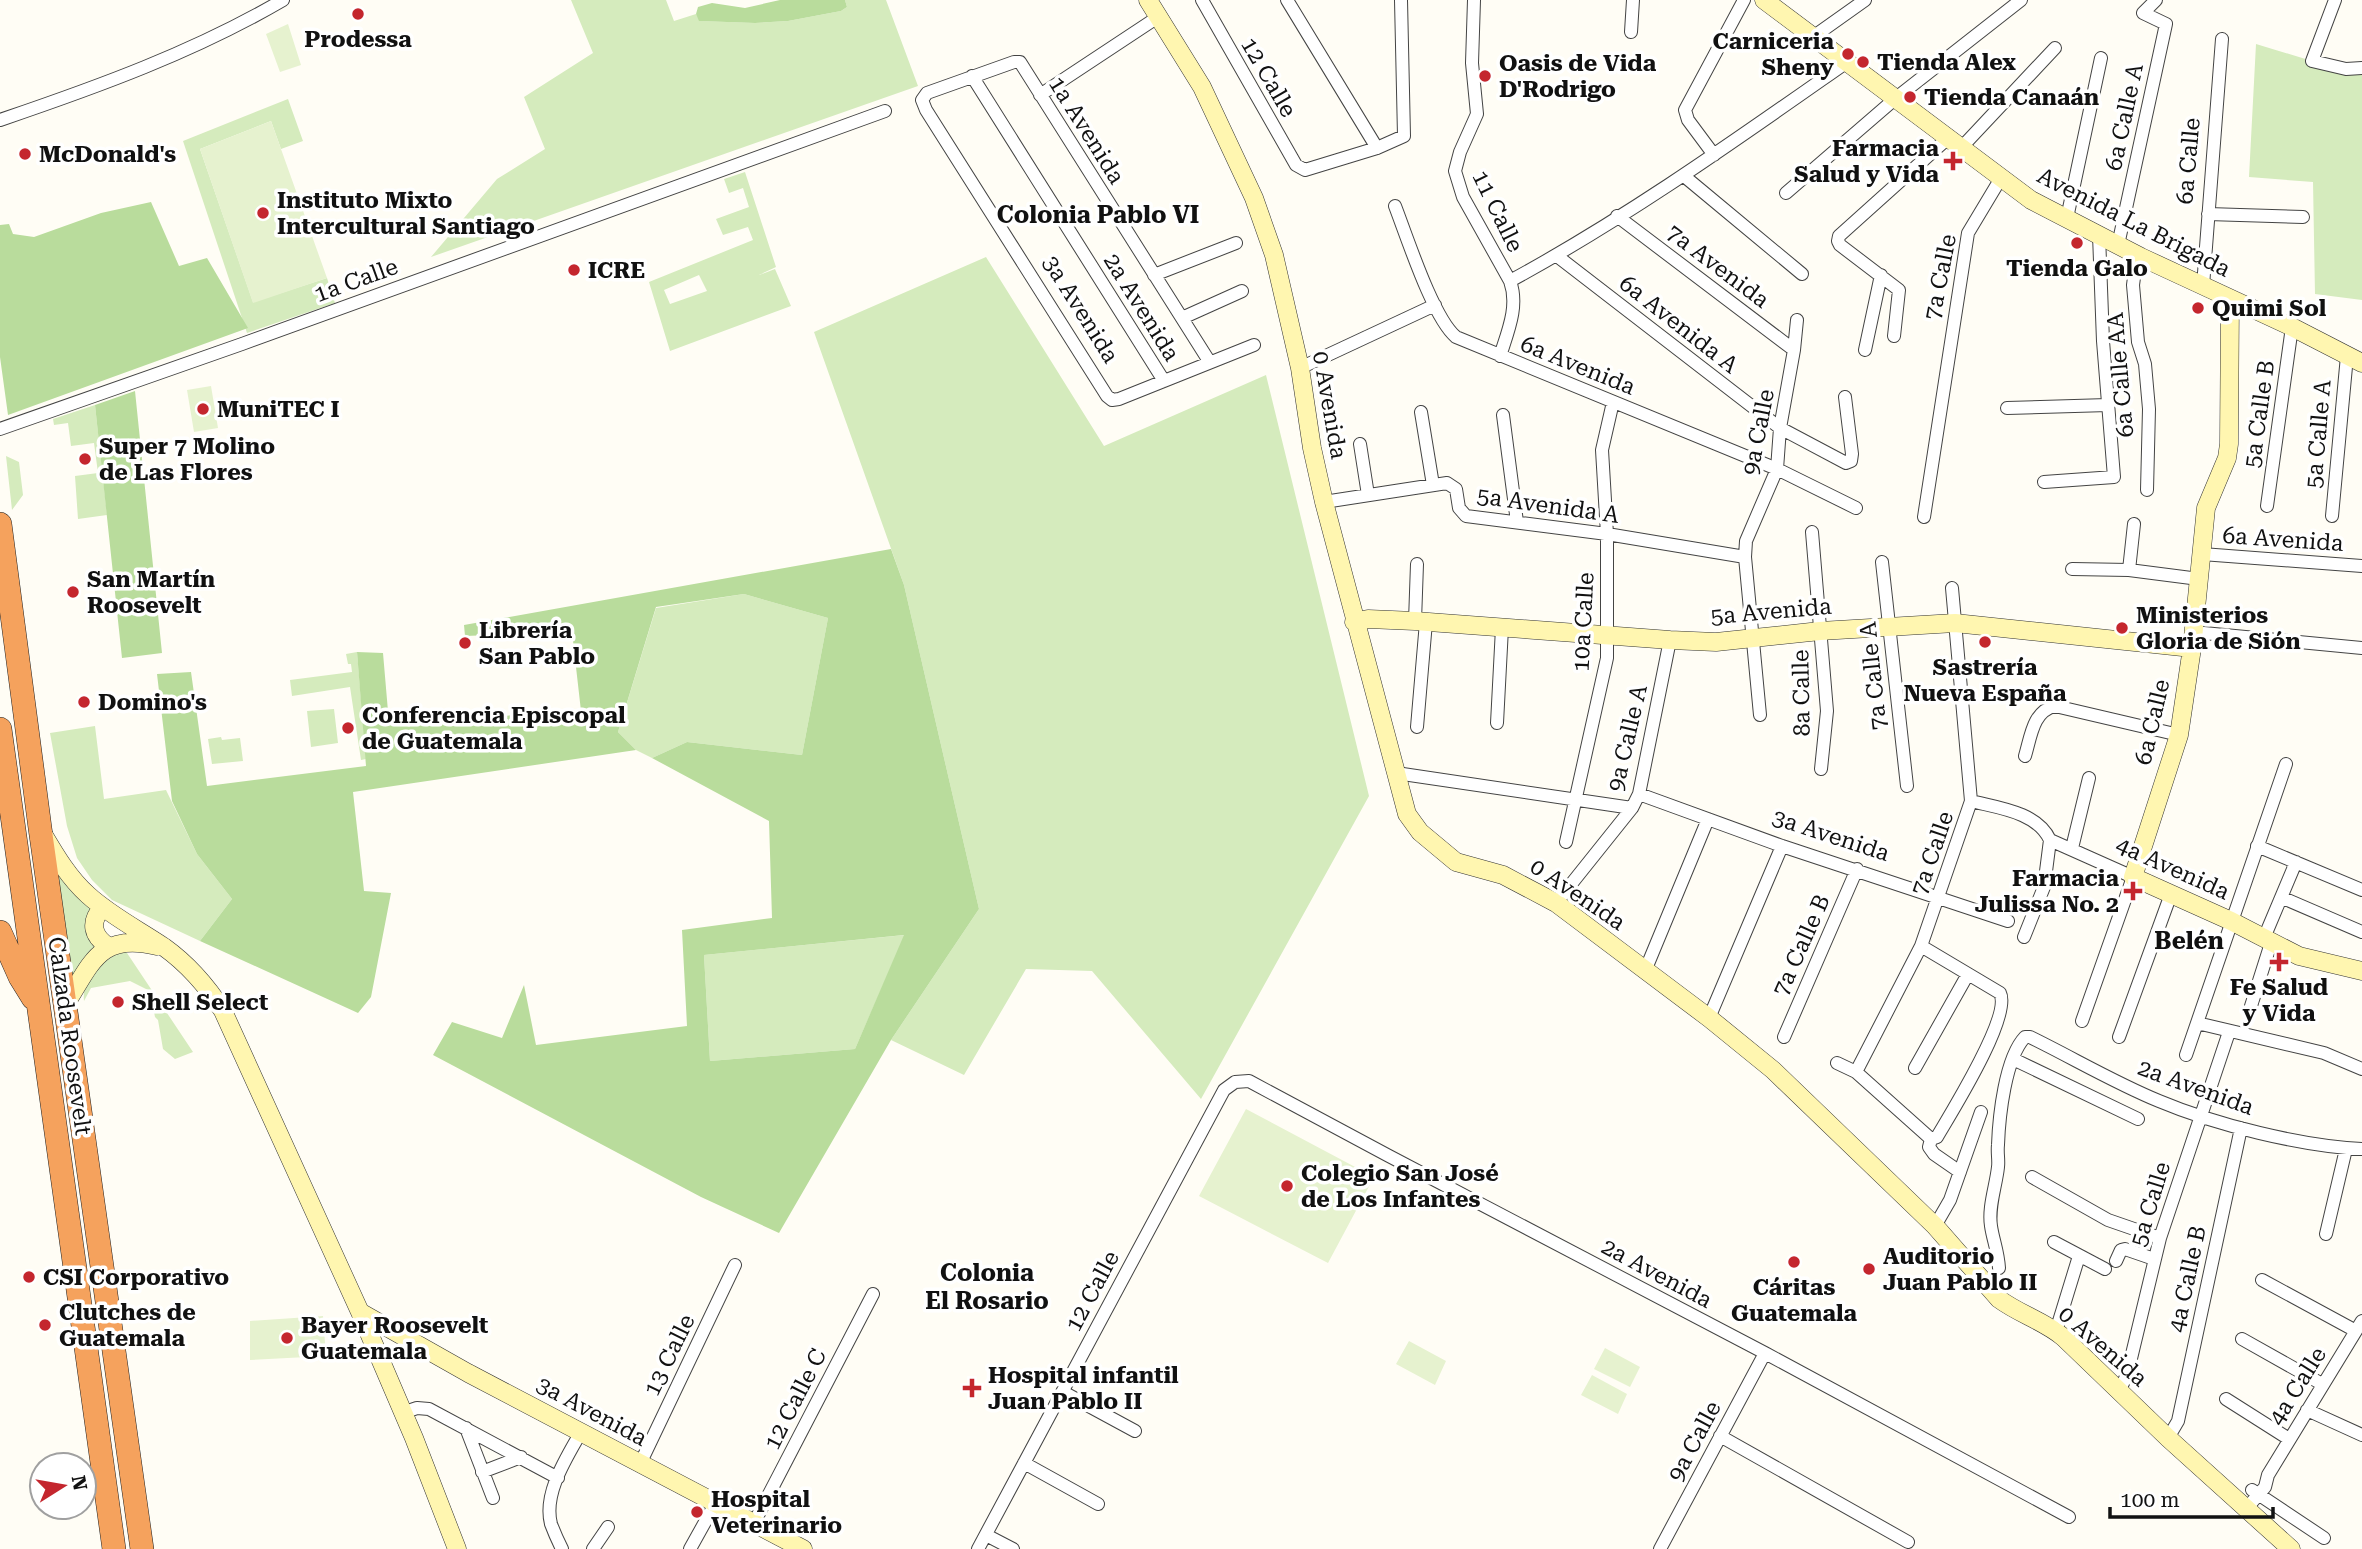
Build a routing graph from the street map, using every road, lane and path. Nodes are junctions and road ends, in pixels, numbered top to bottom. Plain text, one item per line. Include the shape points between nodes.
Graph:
1 (283, 0) edge
2 (1148, 0) edge
3 (1202, 0) edge
4 (1287, 0) edge
5 (1401, 0) edge
6 (1474, 0) edge
7 (1633, 0) edge
8 (1744, 0) edge
9 (1764, 0) edge
10 (1865, 0) edge
11 (2021, 0) edge
12 (2156, 0) edge
13 (2335, 0) edge
14 (1158, 17) junction
15 (1631, 32) dead end
16 (1813, 37) junction
17 (2222, 39) dead end
18 (2055, 48) dead end
19 (2101, 58) dead end
20 (1847, 62) junction
21 (2362, 68) edge
22 (972, 76) junction
23 (1040, 94) junction
24 (1896, 98) junction
25 (885, 111) dead end
26 (0, 120) edge
27 (1954, 143) junction
28 (1377, 148) junction
29 (1714, 155) junction
30 (1684, 176) junction
31 (2001, 178) junction
32 (1786, 193) dead end
33 (1395, 206) dead end
34 (2208, 214) junction
35 (1617, 216) junction
36 (2303, 217) dead end
37 (2067, 218) junction
38 (2099, 235) junction
39 (1236, 243) dead end
40 (2118, 245) junction
41 (1557, 256) junction
42 (2141, 257) junction
43 (1802, 274) dead end
44 (1154, 275) junction
45 (1881, 275) junction
46 (1510, 281) junction
47 (2203, 286) junction
48 (1242, 291) dead end
49 (2230, 299) junction
50 (1435, 305) junction
51 (1182, 318) junction
52 (1797, 320) dead end
53 (2292, 327) junction
54 (1894, 336) dead end
55 (1254, 345) dead end
56 (1794, 349) junction
57 (1865, 350) dead end
58 (1500, 356) junction
59 (2354, 360) edge
60 (1209, 362) junction
61 (1300, 368) junction
62 (1164, 381) junction
63 (1845, 397) dead end
64 (1613, 402) junction
65 (2108, 405) junction
66 (2007, 408) dead end
67 (1421, 412) dead end
68 (1503, 415) dead end
69 (1780, 428) junction
70 (0, 429) edge
71 (1360, 444) dead end
72 (1777, 469) junction
73 (2044, 482) dead end
74 (1433, 485) junction
75 (2147, 490) dead end
76 (1368, 495) junction
77 (1324, 502) junction
78 (2267, 506) dead end
79 (1856, 508) dead end
80 (1924, 516) dead end
81 (2332, 516) dead end
82 (1517, 522) junction
83 (0, 523) edge
84 (2134, 524) dead end
85 (1812, 532) dead end
86 (1607, 534) junction
87 (2202, 554) junction
88 (1745, 557) junction
89 (1882, 562) dead end
90 (1417, 564) dead end
91 (2362, 566) edge
92 (2072, 569) dead end
93 (2129, 570) junction
94 (2199, 579) junction
95 (1952, 588) dead end
96 (1421, 621) junction
97 (1354, 622) junction
98 (1955, 623) junction
99 (1889, 627) junction
100 (1502, 628) junction
101 (1820, 631) junction
102 (1608, 635) junction
103 (1753, 637) junction
104 (1670, 640) junction
105 (2193, 640) junction
106 (2362, 648) edge
107 (1760, 715) dead end
108 (1497, 723) dead end
109 (1418, 727) dead end
110 (0, 729) edge
111 (2179, 735) junction
112 (2025, 756) dead end
113 (2286, 764) dead end
114 (1821, 769) dead end
115 (1396, 773) junction
116 (2089, 778) dead end
117 (1907, 786) dead end
118 (1639, 794) junction
119 (1575, 799) junction
120 (1971, 802) junction
121 (1632, 808) junction
122 (1707, 819) junction
123 (40, 828) junction
124 (2050, 840) junction
125 (1566, 842) dead end
126 (1782, 846) junction
127 (2257, 846) junction
128 (2072, 848) junction
129 (2296, 862) junction
130 (1857, 869) junction
131 (2133, 877) junction
132 (2362, 890) edge
133 (2171, 894) junction
134 (1940, 897) junction
135 (2283, 898) junction
136 (1556, 903) junction
137 (103, 907) junction
138 (2008, 921) dead end
139 (2231, 921) junction
140 (0, 932) edge
141 (2362, 932) edge
142 (2024, 937) dead end
143 (2268, 940) junction
144 (1921, 946) junction
145 (109, 947) junction
146 (166, 948) junction
147 (1645, 971) junction
148 (2362, 971) edge
149 (1968, 974) junction
150 (65, 1005) junction
151 (2251, 1006) dead end
152 (39, 1007) junction
153 (1709, 1018) junction
154 (2082, 1021) dead end
155 (2197, 1023) junction
156 (2229, 1032) junction
157 (1784, 1037) dead end
158 (2119, 1037) dead end
159 (2186, 1055) dead end
160 (2013, 1059) junction
161 (1837, 1063) dead end
162 (1915, 1068) dead end
163 (2362, 1069) edge
164 (1856, 1072) junction
165 (1224, 1090) joint
166 (1981, 1112) dead end
167 (2200, 1115) junction
168 (2138, 1118) dead end
169 (2241, 1128) junction
170 (1931, 1139) junction
171 (2346, 1149) junction
172 (2362, 1149) edge
173 (1960, 1172) junction
174 (2032, 1177) dead end
175 (1935, 1226) junction
176 (2326, 1234) dead end
177 (2160, 1238) junction
178 (2054, 1242) dead end
179 (2079, 1256) junction
180 (2154, 1259) junction
181 (735, 1265) dead end
182 (1999, 1268) dead end
183 (2262, 1280) dead end
184 (105, 1289) junction
185 (77, 1290) junction
186 (873, 1294) dead end
187 (360, 1312) junction
188 (2359, 1326) edge
189 (2056, 1331) junction
190 (2242, 1339) dead end
191 (418, 1346) junction
192 (1765, 1353) junction
193 (381, 1366) junction
194 (2322, 1384) junction
195 (2119, 1391) junction
196 (1063, 1392) junction
197 (2226, 1399) dead end
198 (2307, 1410) junction
199 (402, 1413) junction
200 (466, 1428) junction
201 (1135, 1431) dead end
202 (582, 1432) junction
203 (2362, 1435) edge
204 (1720, 1436) junction
205 (2168, 1438) junction
206 (2289, 1439) junction
207 (521, 1457) junction
208 (1024, 1463) junction
209 (639, 1464) junction
210 (482, 1472) junction
211 (558, 1478) junction
212 (2256, 1492) junction
213 (493, 1498) dead end
214 (715, 1504) junction
215 (1098, 1504) dead end
216 (2243, 1506) junction
217 (2069, 1517) dead end
218 (754, 1523) junction
219 (608, 1527) dead end
220 (986, 1535) junction
221 (2325, 1538) dead end
222 (1908, 1542) dead end
223 (782, 1544) edge
224 (114, 1549) edge
225 (142, 1549) edge
226 (457, 1549) edge
227 (562, 1549) edge
228 (593, 1549) edge
229 (690, 1549) edge
230 (803, 1549) edge
231 (978, 1549) edge
232 (1013, 1549) edge
233 (1660, 1549) edge
234 (2291, 1549) edge

1 - 26 street via 115,80
2 - 14 street, 0 Avenida
3 - 28 street, 12 Calle via 1296,165 1305,170
4 - 28 street
5 - 28 street via 1404,135
6 - 46 street, 11 Calle via 1472,63 1477,114 1455,171 1463,197
7 - 15 street
8 - 29 street via 1686,104 1688,120
9 - 16 street, Avenida La Brigada
10 - 16 street
11 - 24 street
12 - 40 street, 6a Calle A via 2143,13 2166,24
13 - 21 street via 2312,61
14 - 23 street
14 - 61 street, 0 Avenida via 1202,87 1254,198 1274,255
16 - 20 street, Avenida La Brigada
17 - 34 street, 6a Calle
18 - 27 street
19 - 37 street
20 - 24 street, Avenida La Brigada
20 - 29 street
22 - 23 street, 1a Avenida via 1020,62
22 - 62 street, 2a Avenida
22 - 62 street, 3a Avenida via 927,93 922,100 1100,385 1112,400
23 - 44 street, 1a Avenida
24 - 27 street, Avenida La Brigada
24 - 32 street
25 - 70 street, 1a Calle via 475,265
27 - 31 street, Avenida La Brigada
27 - 45 street via 1839,236 1840,245
29 - 30 street
30 - 35 street
30 - 43 street
31 - 37 street, Avenida La Brigada
31 - 80 street, 7a Calle via 1968,233
33 - 50 street, 6a Avenida
34 - 36 street
34 - 47 street, 6a Calle
35 - 41 street
35 - 56 street, 7a Avenida
37 - 38 street, Avenida La Brigada
38 - 40 street, Avenida La Brigada
38 - 65 street
39 - 44 street
40 - 42 street, Avenida La Brigada
41 - 46 street
41 - 69 street, 6a Avenida A
42 - 47 street, Avenida La Brigada
42 - 75 street, 6a Calle AA via 2133,285 2149,410
44 - 51 street, 1a Avenida
45 - 54 street via 1900,293
45 - 57 street
46 - 58 street, 11 Calle via 1515,294 1513,309
47 - 49 street, Avenida La Brigada
48 - 51 street
49 - 53 street, Avenida La Brigada
49 - 87 street, 6a Calle via 2229,444 2206,508
50 - 58 street, 6a Avenida via 1456,337
50 - 61 street
51 - 60 street, 1a Avenida
52 - 56 street, 9a Calle
53 - 59 street, Avenida La Brigada
53 - 78 street, 5a Calle B
55 - 60 street
56 - 69 street, 9a Calle
58 - 64 street, 6a Avenida
59 - 81 street, 5a Calle A
60 - 62 street
61 - 77 street, 0 Avenida
63 - 69 street, 6a Avenida A via 1851,461 1846,463
64 - 72 street, 6a Avenida
64 - 86 street, 10a Calle via 1602,450
65 - 66 street
65 - 73 street via 2114,477
67 - 74 street
68 - 82 street
69 - 72 street, 9a Calle
71 - 76 street
72 - 79 street, 6a Avenida
72 - 88 street, 9a Calle via 1746,541
74 - 76 street
74 - 82 street, 5a Avenida A via 1452,485 1466,516
76 - 77 street
77 - 97 street, 0 Avenida
82 - 86 street, 5a Avenida A
83 - 123 highway, Calzada Roosevelt
84 - 93 street
85 - 101 street, 8a Calle
86 - 88 street, 5a Avenida A
86 - 102 street, 10a Calle
87 - 91 street, 6a Avenida
87 - 94 street, 6a Calle
88 - 103 street, 9a Calle
89 - 99 street, 7a Calle A
90 - 96 street
92 - 93 street
93 - 94 street
94 - 105 street, 6a Calle
95 - 98 street, 7a Calle
96 - 97 street, 5a Avenida
96 - 100 street, 5a Avenida
96 - 109 street
97 - 115 street, 0 Avenida
98 - 99 street, 5a Avenida
98 - 105 street, 5a Avenida
98 - 120 street, 7a Calle
99 - 101 street, 5a Avenida
99 - 117 street, 7a Calle A
100 - 102 street, 5a Avenida
100 - 108 street
101 - 103 street, 5a Avenida
101 - 114 street, 8a Calle via 1827,711
102 - 104 street, 5a Avenida
102 - 119 street, 10a Calle via 1607,659
103 - 104 street, 5a Avenida via 1716,642
103 - 107 street, 9a Calle
104 - 118 street, 9a Calle A
105 - 106 street, 5a Avenida
105 - 111 street, 6a Calle
110 - 152 highway, Calzada Roosevelt
111 - 112 street via 2055,706 2038,717
111 - 131 street, 6a Calle
113 - 127 street
115 - 119 street
115 - 136 street, 0 Avenida via 1412,825 1448,857 1514,879
116 - 128 street
118 - 121 street, 9a Calle A
118 - 122 street, 3a Avenida
119 - 121 street
119 - 125 street, 10a Calle
120 - 124 street, 4a Avenida via 2036,821
120 - 134 street, 7a Calle
121 - 136 street, 9a Calle A
122 - 126 street, 3a Avenida
122 - 147 street
123 - 137 street via 73,879
123 - 150 highway, Calzada Roosevelt
124 - 128 street, 4a Avenida
124 - 142 street via 2043,887
126 - 130 street, 3a Avenida
126 - 153 street
127 - 129 street
127 - 139 street
128 - 131 street, 4a Avenida
129 - 132 street
129 - 135 street
130 - 134 street, 3a Avenida
130 - 157 street, 7a Calle B
131 - 133 street, 4a Avenida
131 - 154 street, 6a Calle
133 - 139 street, 4a Avenida
133 - 158 street
134 - 138 street, 3a Avenida
134 - 144 street, 7a Calle
135 - 141 street
135 - 143 street
136 - 147 street, 0 Avenida
137 - 145 street via 93,927
137 - 146 street
139 - 143 street, 4a Avenida
139 - 155 street
140 - 152 highway
143 - 148 street, 4a Avenida via 2299,956
143 - 151 street
144 - 149 street
144 - 164 street, 7a Calle
145 - 146 street via 131,942
145 - 150 street via 97,956
146 - 187 street via 201,980 227,1021
147 - 153 street, 0 Avenida
149 - 162 street
149 - 170 street via 2000,993 2003,1002 1972,1078 1937,1137
150 - 184 highway, Calzada Roosevelt
152 - 185 highway, Calzada Roosevelt
153 - 175 street, 0 Avenida via 1773,1070
155 - 156 street
155 - 159 street
156 - 163 street via 2324,1053
156 - 167 street, 5a Calle
160 - 167 street, 2a Avenida via 2025,1037 2030,1037 2159,1101
160 - 168 street
160 - 182 street via 2001,1113 1991,1211
161 - 164 street
164 - 170 street
165 - 192 street, 2a Avenida via 1235,1082 1249,1081
165 - 196 street, 12 Calle
166 - 173 street
167 - 169 street, 2a Avenida
167 - 177 street, 5a Calle
169 - 171 street, 2a Avenida
169 - 205 street, 4a Calle B via 2178,1421
170 - 173 street via 1929,1147 1934,1154
171 - 172 street, 2a Avenida
171 - 176 street
173 - 175 street
174 - 177 street via 2108,1220
175 - 189 street, 0 Avenida via 1999,1299
177 - 180 street, 5a Calle
178 - 179 street
179 - 180 street via 2111,1265 2121,1250
179 - 189 street
180 - 195 street, 5a Calle via 2127,1375
181 - 209 street, 13 Calle
183 - 188 street
184 - 185 highway via 106,1316 101,1322 91,1315
184 - 225 highway, Calzada Roosevelt
185 - 224 highway, Calzada Roosevelt
186 - 218 street, 12 Calle C
187 - 191 street, 3a Avenida
187 - 193 street
188 - 194 street, 4a Calle
189 - 195 street, 0 Avenida
190 - 194 street
191 - 193 street via 390,1346
191 - 202 street, 3a Avenida
192 - 204 street, 9a Calle
192 - 217 street, 2a Avenida
193 - 199 street
194 - 198 street, 4a Calle
195 - 205 street, 0 Avenida
196 - 201 street
196 - 208 street, 12 Calle
197 - 206 street
198 - 203 street
198 - 206 street, 4a Calle
199 - 200 street via 429,1409
199 - 226 street
200 - 207 street
200 - 210 street
202 - 209 street, 3a Avenida
202 - 211 street
204 - 222 street
204 - 233 street, 9a Calle
205 - 216 street, 0 Avenida
206 - 212 street, 4a Calle
207 - 210 street
207 - 211 street
208 - 215 street
208 - 220 street, 12 Calle
209 - 214 street, 3a Avenida
210 - 213 street
211 - 227 street via 550,1501 551,1522
212 - 216 street, 4a Calle
212 - 221 street
214 - 218 street, 3a Avenida
214 - 229 street
216 - 234 street, 0 Avenida
218 - 223 street, 3a Avenida
219 - 228 street
220 - 231 street, 12 Calle
220 - 232 street
223 - 230 street, 3a Avenida

